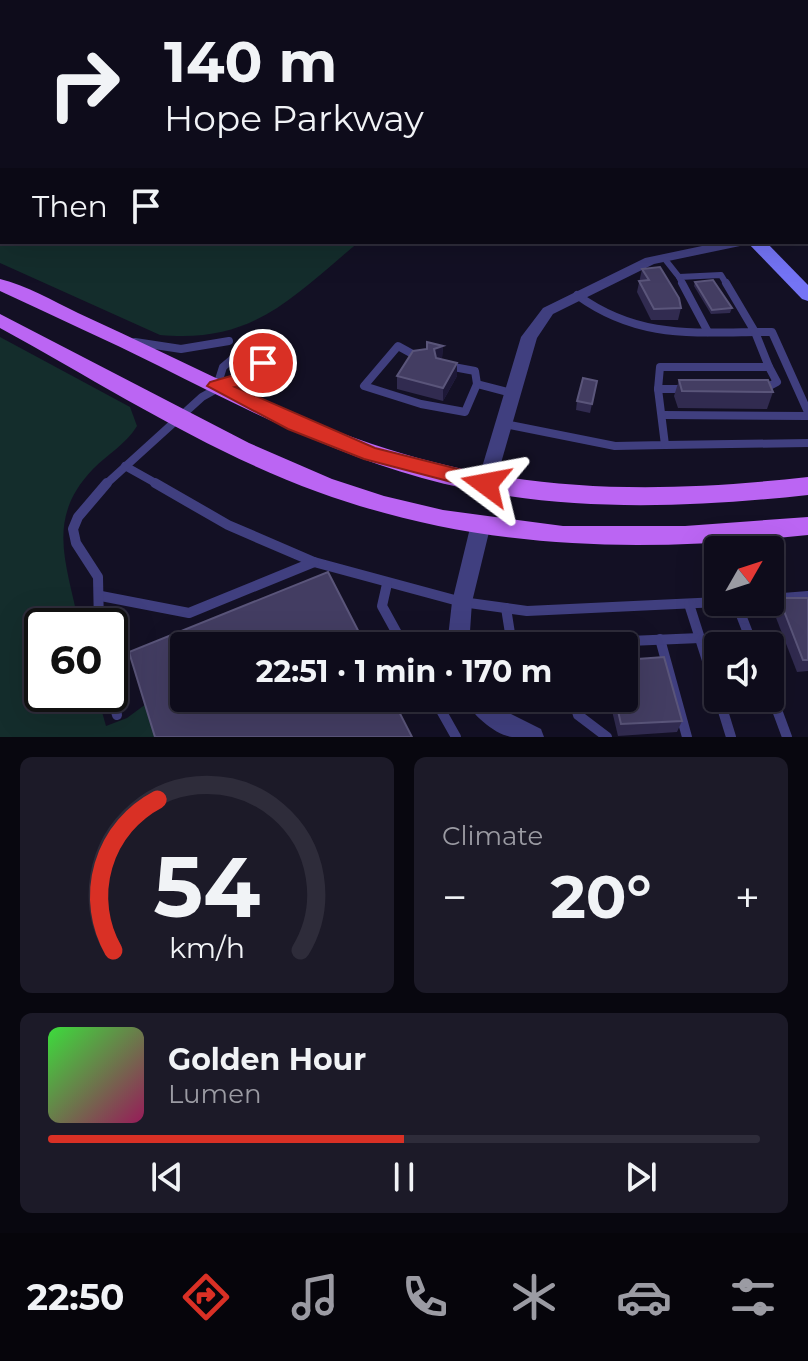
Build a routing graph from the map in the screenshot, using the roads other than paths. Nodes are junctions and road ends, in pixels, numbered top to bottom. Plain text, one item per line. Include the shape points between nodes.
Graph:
1 (730, 244) edge
2 (758, 244) edge
3 (664, 258) junction
4 (679, 277) junction
5 (0, 284) edge
6 (577, 295) junction
7 (808, 295) edge
8 (0, 320) edge
9 (99, 331) junction
10 (708, 332) junction
11 (755, 332) junction
12 (229, 341) dead end
13 (242, 351) dead end
14 (421, 358) edge
15 (263, 363) dead end
16 (439, 365) edge
17 (769, 367) junction
18 (477, 384) junction
19 (217, 386) junction
20 (658, 389) junction
21 (704, 389) edge
22 (750, 390) edge
23 (511, 393) junction
24 (808, 414) edge
25 (663, 415) junction
26 (181, 417) junction
27 (504, 424) junction
28 (808, 443) edge
29 (665, 445) junction
30 (125, 466) junction
31 (486, 484) junction
32 (808, 486) edge
33 (808, 526) edge
34 (480, 528) junction
35 (314, 562) junction
36 (387, 584) junction
37 (101, 596) junction
38 (808, 596) edge
39 (784, 598) edge
40 (462, 602) junction
41 (704, 603) edge
42 (689, 604) junction
43 (100, 608) edge
44 (506, 608) junction
45 (396, 632) edge
46 (459, 632) edge
47 (510, 632) edge
48 (700, 638) junction
49 (660, 639) junction
50 (638, 640) edge
51 (704, 651) edge
52 (116, 712) edge
53 (442, 712) edge
54 (490, 712) edge
55 (577, 712) edge
56 (723, 712) edge
57 (778, 712) edge
58 (117, 715) dead end
59 (456, 737) edge
60 (533, 737) edge
61 (607, 737) edge
62 (687, 737) edge
63 (731, 737) edge
64 (787, 737) edge

1 - 3 street
2 - 7 main road
3 - 4 lane
3 - 6 street
4 - 10 lane
4 - 11 lane via 721,275
5 - 9 main road
6 - 10 lane via 599,314 633,328
6 - 23 street via 548,311 537,324
8 - 26 main road
9 - 12 lane via 166,348
9 - 19 main road
10 - 11 lane
11 - 17 lane
11 - 24 lane via 772,332
13 - 19 lane via 223,367
14 - 18 lane via 398,346 364,386 465,412
15 - 19 lane via 247,378
16 - 18 lane via 475,371
17 - 20 lane via 660,367
17 - 22 lane via 777,382 773,387
18 - 23 lane
19 - 26 lane
19 - 31 main road via 371,454
20 - 21 lane
20 - 25 lane
23 - 27 street
24 - 25 lane
25 - 29 lane
26 - 30 lane
26 - 34 main road via 324,485
27 - 29 lane via 609,445
27 - 31 street
28 - 29 lane
30 - 35 lane via 228,525
30 - 37 lane via 73,526 76,543 98,577
31 - 32 main road via 667,499
33 - 34 main road via 626,539
34 - 40 street
35 - 36 lane
35 - 37 lane via 189,613
36 - 40 lane
36 - 45 lane via 382,606
37 - 43 lane
38 - 39 lane
40 - 44 lane
40 - 46 street
41 - 42 lane
42 - 44 lane
42 - 48 lane
44 - 47 lane
48 - 49 lane
48 - 51 lane
49 - 50 lane
49 - 62 lane
52 - 58 lane
53 - 59 lane
54 - 60 street
55 - 61 lane
56 - 63 lane
57 - 64 lane

